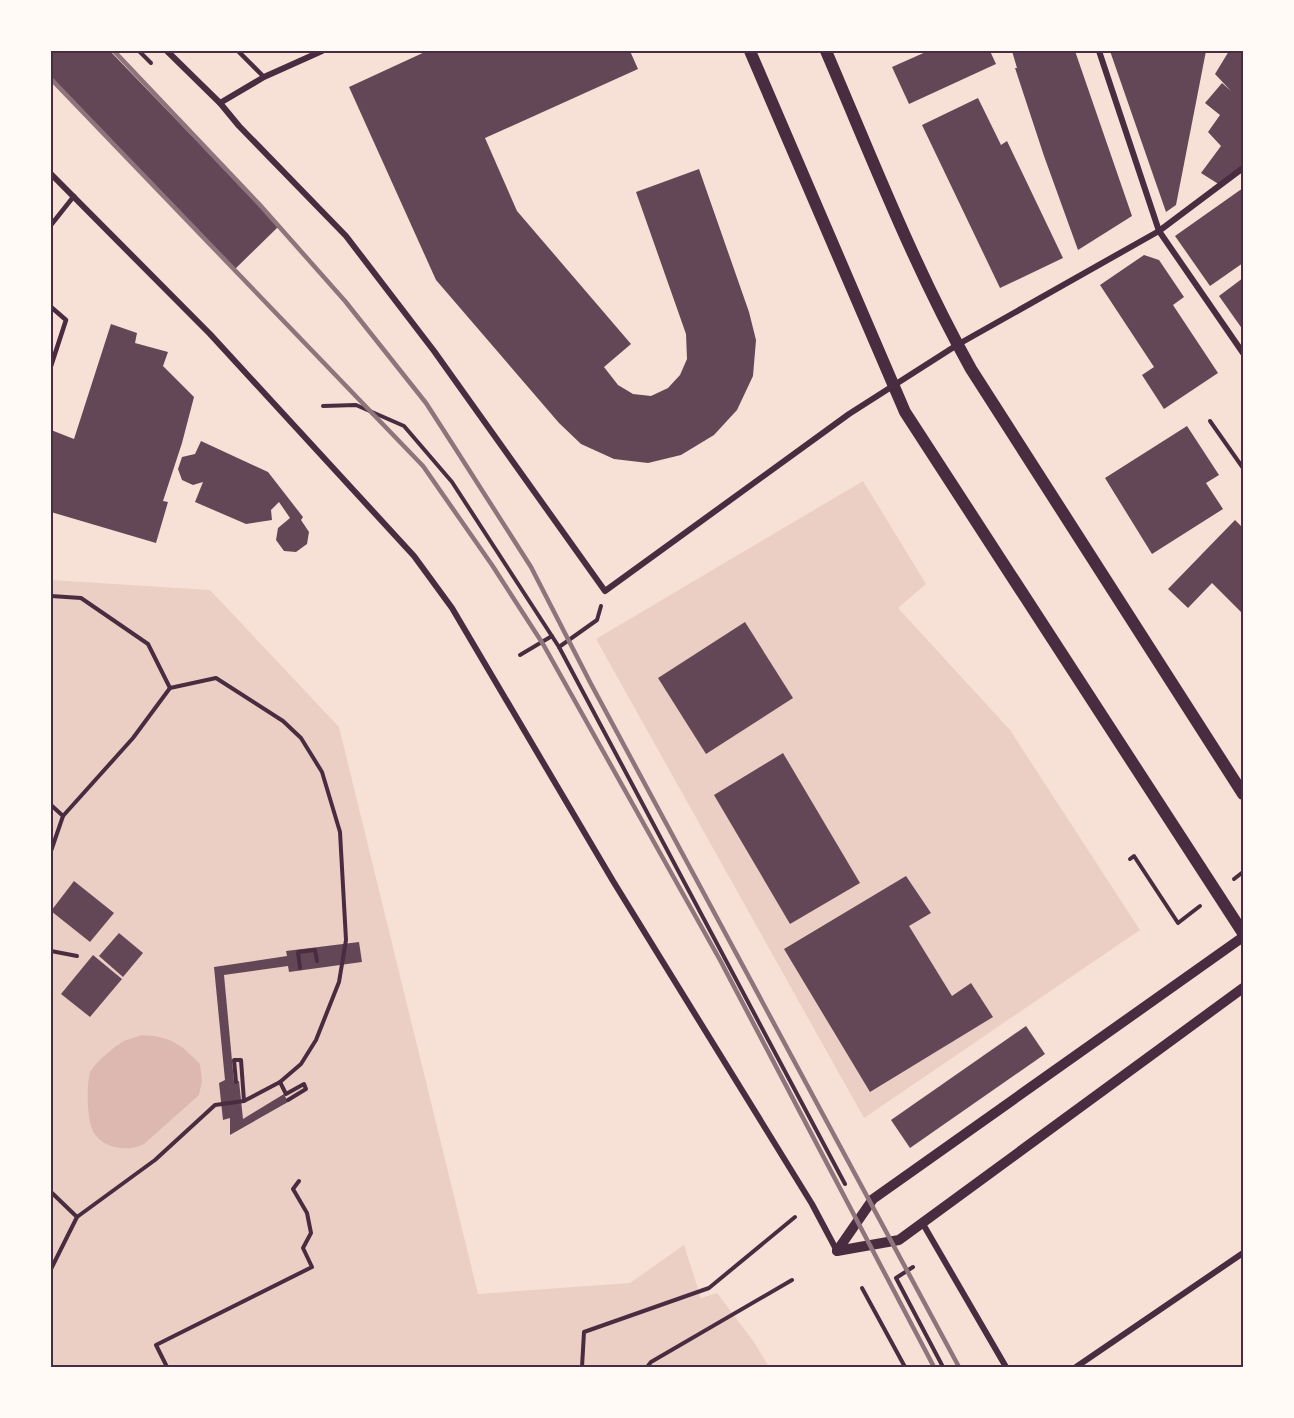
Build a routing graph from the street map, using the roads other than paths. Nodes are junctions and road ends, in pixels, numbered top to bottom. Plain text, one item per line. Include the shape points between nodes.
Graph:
1 (167, 51) edge
2 (238, 51) edge
3 (322, 51) edge
4 (750, 51) edge
5 (826, 51) edge
6 (1099, 51) edge
7 (264, 77) junction
8 (220, 103) junction
9 (1243, 168) edge
10 (51, 174) edge
11 (74, 196) junction
12 (51, 225) edge
13 (1159, 231) junction
14 (51, 307) edge
15 (957, 345) junction
16 (1243, 353) edge
17 (51, 366) edge
18 (893, 386) junction
19 (1243, 794) edge
20 (1243, 935) edge
21 (1243, 988) edge
22 (923, 1224) junction
23 (837, 1251) junction
24 (1243, 1252) edge
25 (1006, 1367) edge
26 (1076, 1367) edge

1 - 8 street
2 - 7 lane
3 - 7 street
4 - 18 main road
5 - 15 main road via 922,274
6 - 13 street
7 - 8 street
8 - 18 street via 346,236 434,351 605,591
9 - 13 street
10 - 11 street
11 - 12 lane
11 - 23 street via 241,368 414,556 452,608
13 - 15 street
13 - 16 street
14 - 17 lane via 66,320
15 - 18 street
15 - 19 main road
18 - 20 main road via 905,412
20 - 23 street via 873,1199
21 - 22 street
22 - 23 street via 898,1240
22 - 25 street
24 - 26 street

